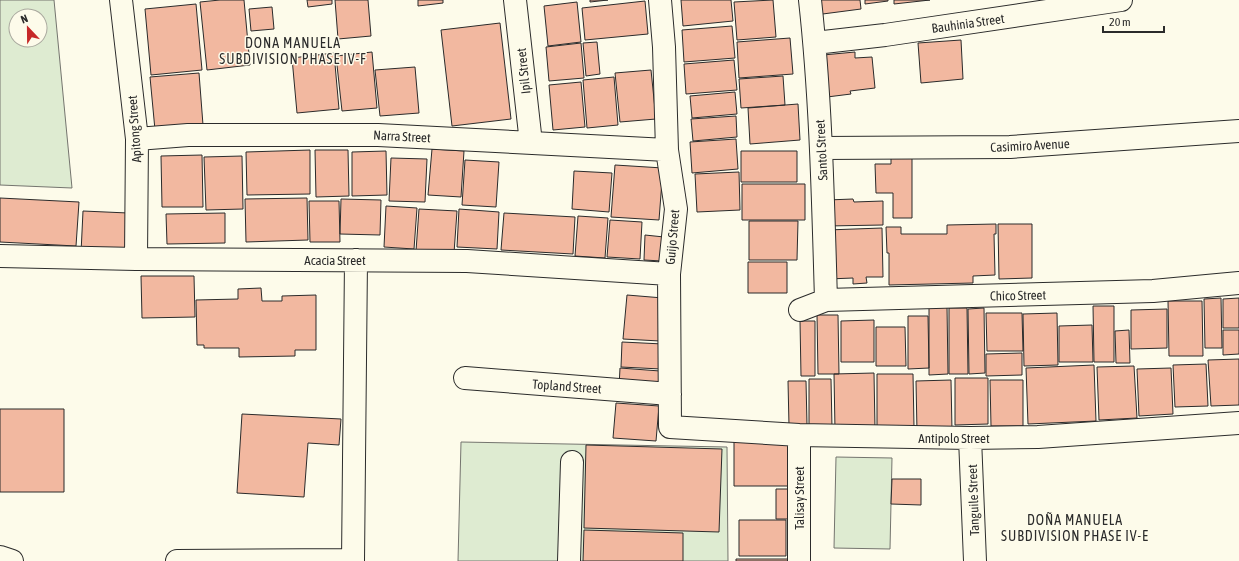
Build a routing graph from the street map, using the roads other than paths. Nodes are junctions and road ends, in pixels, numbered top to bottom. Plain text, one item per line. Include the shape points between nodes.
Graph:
1 (121, 0) edge
2 (516, 0) edge
3 (660, 0) edge
4 (810, 0) edge
5 (1121, 0) edge
6 (815, 43) junction
7 (1239, 131) edge
8 (137, 138) junction
9 (531, 143) junction
10 (821, 148) junction
11 (667, 150) junction
12 (0, 256) edge
13 (136, 259) junction
14 (356, 260) junction
15 (669, 274) junction
16 (1239, 283) edge
17 (826, 300) junction
18 (800, 310) dead end
19 (465, 378) dead end
20 (670, 394) junction
21 (1239, 423) edge
22 (670, 426) joint
23 (799, 435) junction
24 (970, 438) junction
25 (572, 462) dead end
26 (0, 557) edge
27 (353, 560) edge
28 (12, 561) edge
29 (177, 561) edge
30 (569, 561) edge
31 (799, 561) edge
32 (975, 561) edge

1 - 8 street, Apitong Street
2 - 9 street, Ipil Street
3 - 11 street, Guijo Street
4 - 6 street, Santol Street
5 - 6 street, Bauhinia Street
6 - 10 street, Santol Street
7 - 10 street, Casimiro Avenue via 1010,147
8 - 9 street, Narra Street via 188,135 378,134
8 - 13 street, Apitong Street
9 - 11 street, Narra Street
10 - 17 street, Santol Street
11 - 15 street, Guijo Street via 676,209
12 - 13 street, Acacia Street
13 - 14 street, Acacia Street
14 - 15 street, Acacia Street via 467,261
14 - 27 street
15 - 20 street, Guijo Street
16 - 17 street, Chico Street via 1153,291
17 - 18 street, Chico Street
19 - 20 street, Topland Street
20 - 22 street, Guijo Street
21 - 24 street, Antipolo Street via 1038,437
22 - 23 street, Antipolo Street
23 - 24 street, Antipolo Street
23 - 31 street, Talisay Street
24 - 32 street, Tanguile Street
25 - 30 street
26 - 28 street
27 - 29 street

